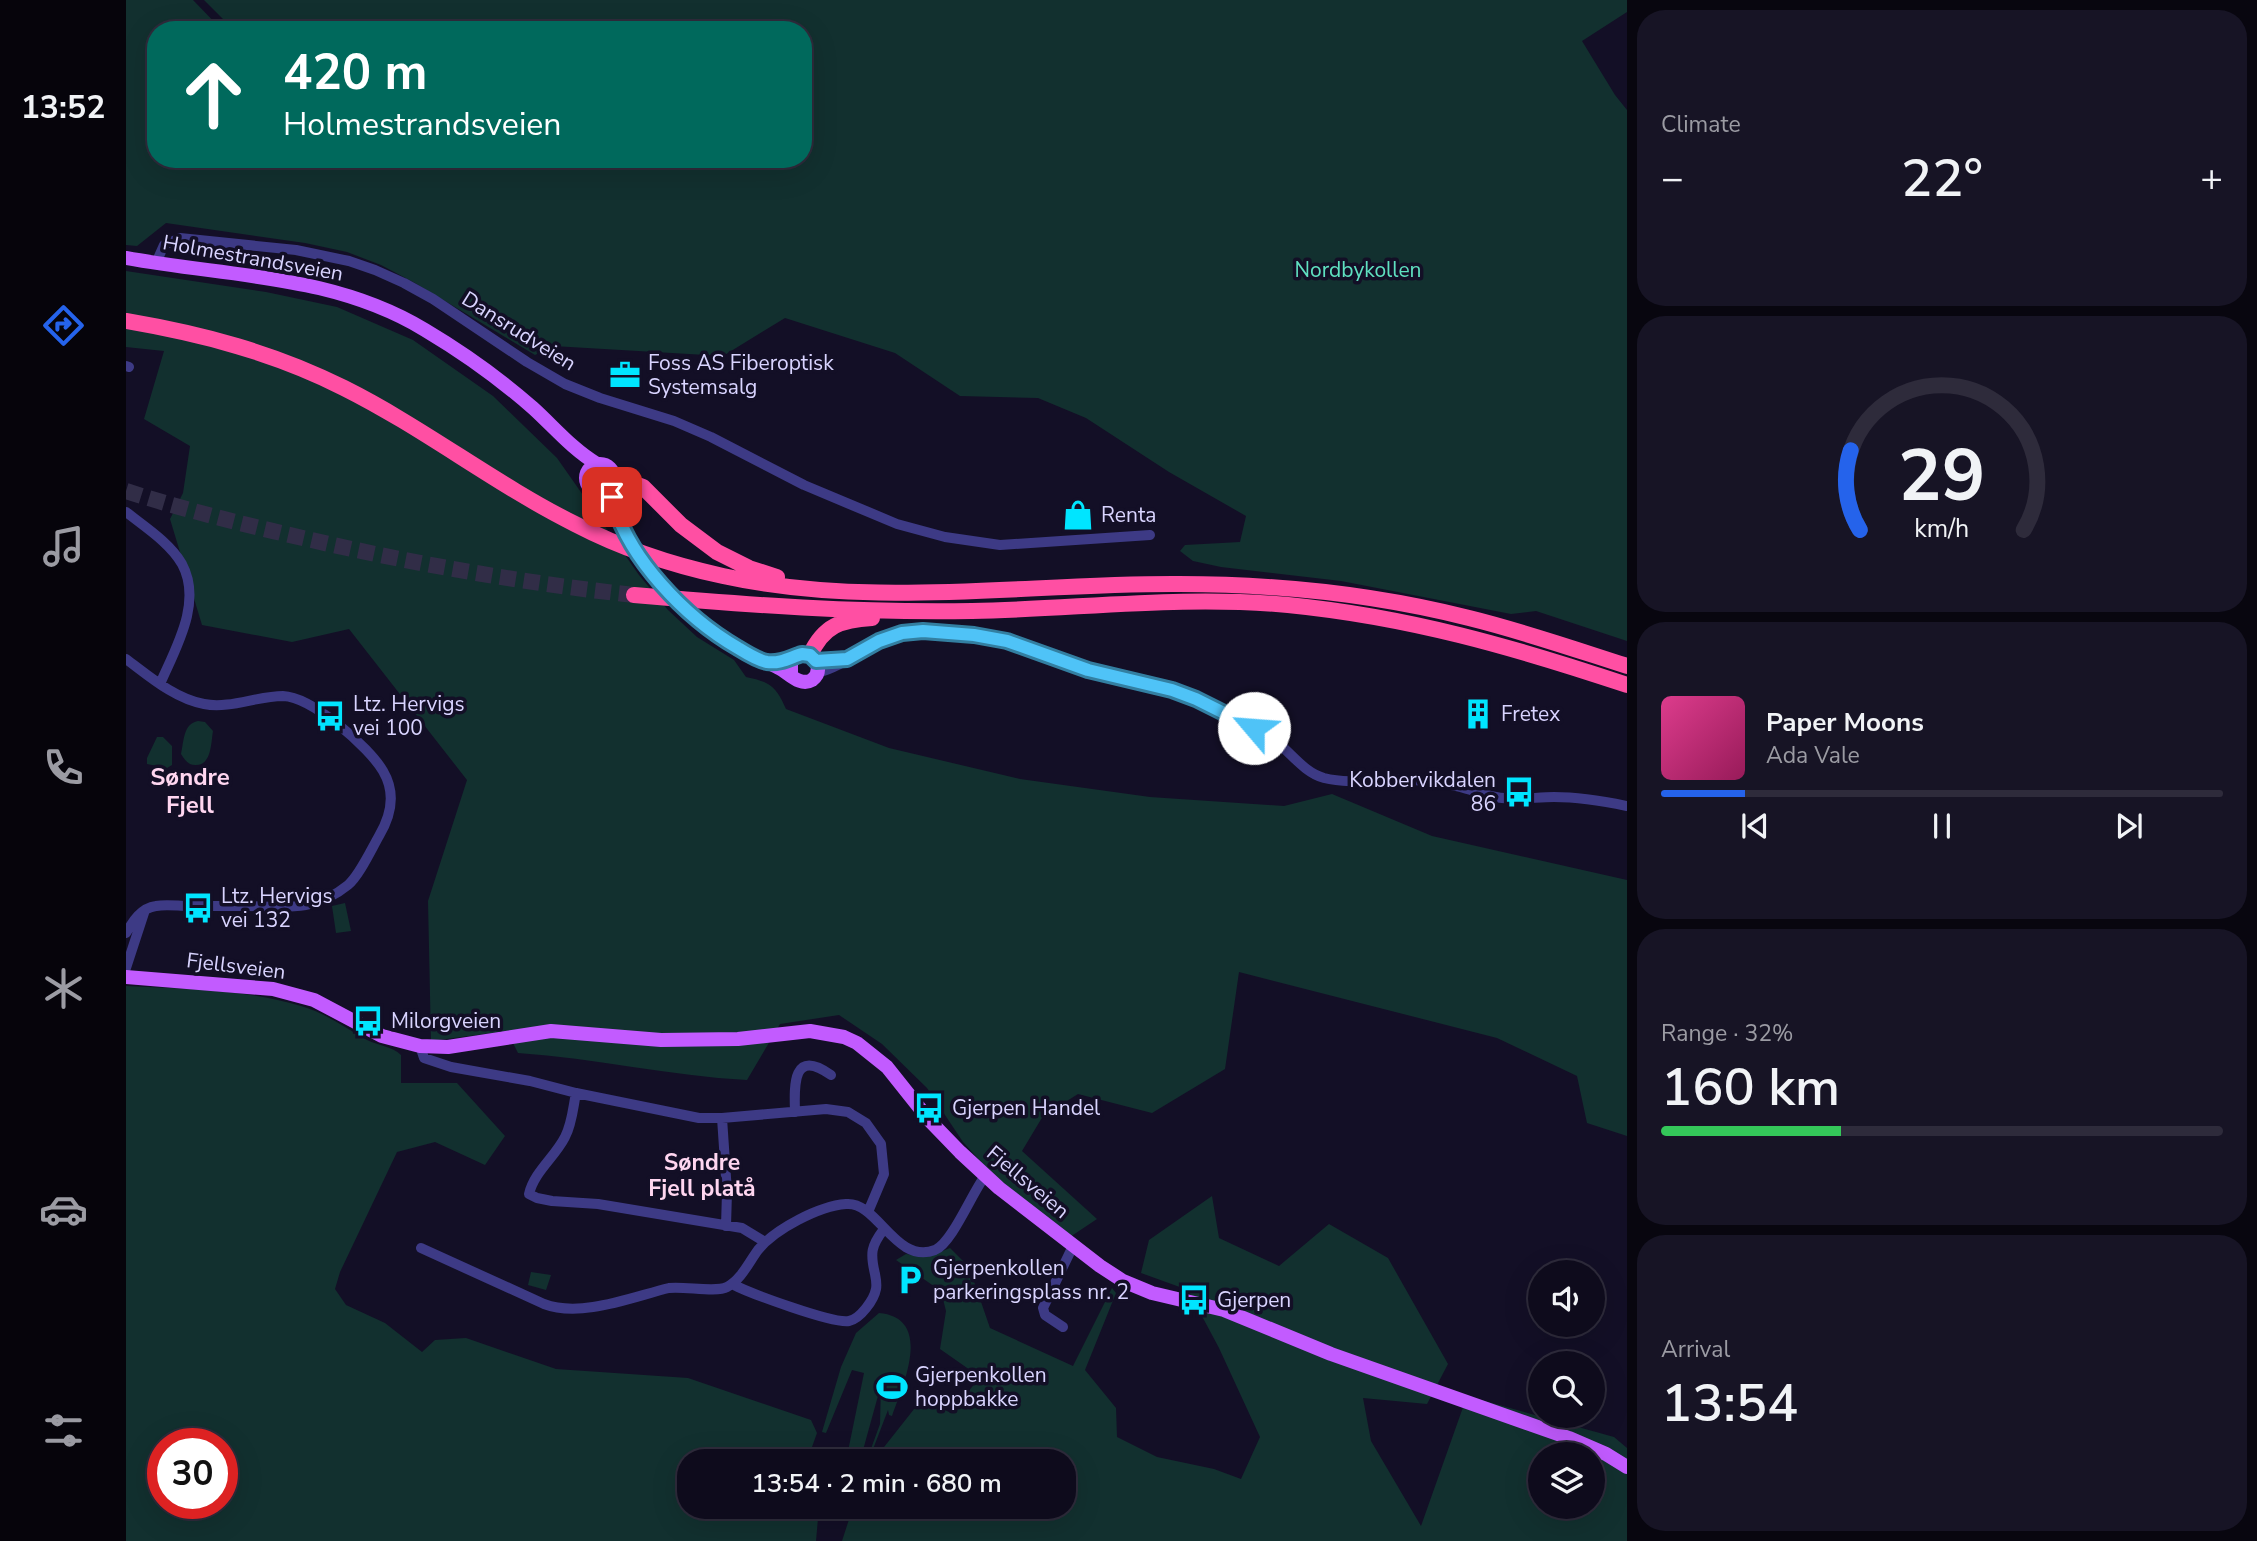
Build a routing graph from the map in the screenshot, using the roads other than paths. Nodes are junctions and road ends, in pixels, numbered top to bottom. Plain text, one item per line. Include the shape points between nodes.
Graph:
1 (126, 258) edge
2 (156, 263) junction
3 (126, 321) edge
4 (592, 468) junction
5 (607, 485) junction
6 (126, 512) edge
7 (1150, 535) dead end
8 (873, 593) junction
9 (634, 595) tunnel mouth
10 (973, 611) junction
11 (126, 660) edge
12 (815, 663) junction
13 (1627, 666) edge
14 (792, 667) junction
15 (160, 684) junction
16 (1627, 685) edge
17 (1627, 806) edge
18 (145, 911) junction
19 (126, 933) edge
20 (126, 968) edge
21 (126, 976) edge
22 (419, 1046) junction
23 (831, 1075) dead end
24 (576, 1093) junction
25 (795, 1112) junction
26 (722, 1118) junction
27 (985, 1176) junction
28 (868, 1212) junction
29 (726, 1226) junction
30 (884, 1229) junction
31 (765, 1242) junction
32 (1073, 1246) junction
33 (421, 1248) dead end
34 (732, 1284) junction
35 (1063, 1327) dead end
36 (1627, 1467) edge

1 - 2 main road, Holmestrandsveien
2 - 4 main road, Holmestrandsveien via 302,283 387,310 426,330 530,405
2 - 7 street, Dansrudveien via 164,245 180,238 296,250 349,261 414,288 565,384 674,421 804,485 897,524 1000,545
3 - 8 highway via 215,339 314,374 374,404 580,527 659,559 722,576 791,587
4 - 5 main road via 608,466
4 - 5 main road, Holmestrandsveien via 587,484
5 - 8 highway via 643,487 698,539 732,561 776,577
5 - 14 main road via 617,516 649,568 683,606 729,643 768,662
6 - 15 street via 166,545 188,580 188,616
8 - 13 highway via 1177,583 1308,590 1466,617
9 - 10 highway via 750,605
10 - 12 highway via 845,622 823,633
10 - 16 highway via 1177,601 1326,609 1461,634
11 - 15 street
12 - 14 main road via 800,654
12 - 14 main road via 812,679 805,682 797,680
12 - 17 street via 832,669 902,633 954,632 992,638 1196,699 1266,735 1324,778 1417,780 1496,797 1586,799
15 - 18 street via 189,701 207,705 285,696 306,703 378,764 386,775 391,805 382,832 350,884 314,905 155,906
18 - 19 street via 134,918
18 - 20 street
21 - 22 main road, Fjellsveien via 273,989 314,1000 382,1035
22 - 24 street via 424,1058 439,1064
22 - 27 main road, Fjellsveien via 448,1047 551,1031 686,1040 810,1031 832,1034 857,1043 887,1067 930,1121
23 - 25 street via 816,1067 799,1070
24 - 26 street via 699,1118
24 - 29 street via 564,1139 529,1194
25 - 26 street
25 - 28 street via 848,1112 877,1137 884,1167
26 - 29 street
27 - 30 street via 939,1248 921,1252
27 - 32 main road, Fjellsveien
28 - 30 street
28 - 31 street via 856,1205 836,1205 787,1226
29 - 31 street via 743,1228
30 - 34 street via 871,1252 875,1294 852,1320 788,1306
31 - 34 street
32 - 35 street via 1043,1308
32 - 36 main road, Fjellsveien via 1138,1288 1224,1310 1331,1354 1569,1438
33 - 34 street via 564,1310 670,1288 724,1289

